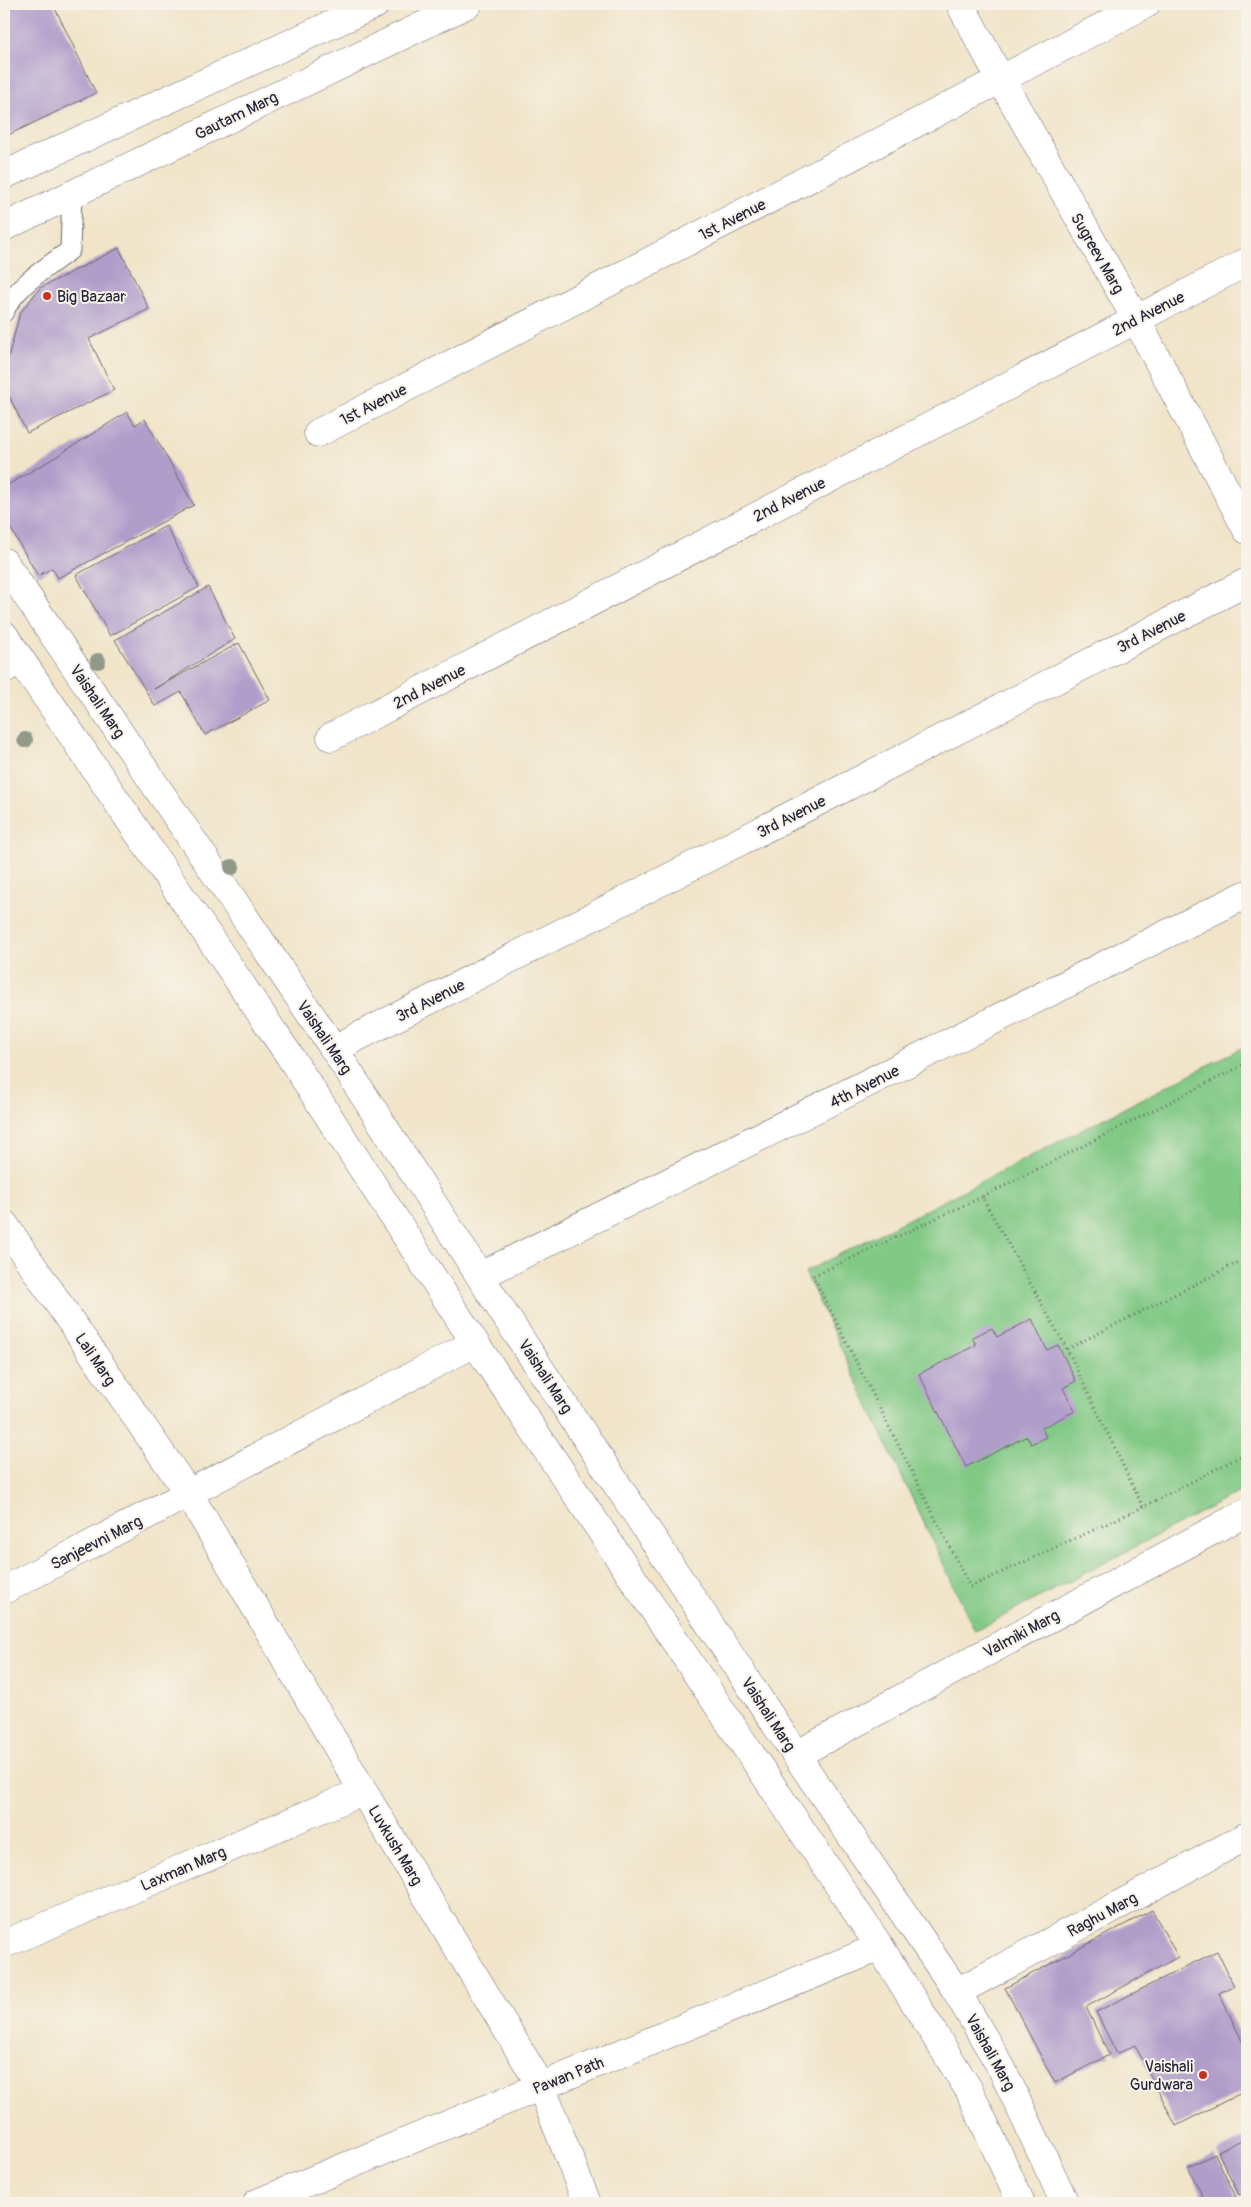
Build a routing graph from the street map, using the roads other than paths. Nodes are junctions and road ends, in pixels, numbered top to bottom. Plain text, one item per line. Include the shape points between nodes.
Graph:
1 (376, 4) edge
2 (468, 4) edge
3 (960, 4) edge
4 (1146, 4) edge
5 (1001, 80) junction
6 (4, 175) edge
7 (72, 193) junction
8 (9, 227) edge
9 (1247, 262) edge
10 (4, 312) edge
11 (1136, 319) junction
12 (318, 433) dead end
13 (1247, 530) edge
14 (4, 562) edge
15 (1247, 582) edge
16 (4, 635) edge
17 (54, 637) junction
18 (12, 665) edge
19 (331, 737) dead end
20 (1247, 894) edge
21 (334, 1049) junction
22 (4, 1224) edge
23 (480, 1276) junction
24 (510, 1322) junction
25 (475, 1343) junction
26 (189, 1494) junction
27 (1247, 1512) edge
28 (4, 1590) edge
29 (796, 1755) junction
30 (763, 1774) junction
31 (363, 1791) junction
32 (1247, 1836) edge
33 (914, 1927) junction
34 (4, 1944) edge
35 (880, 1947) junction
36 (957, 1992) junction
37 (541, 2086) junction
38 (257, 2203) edge
39 (587, 2203) edge
40 (1022, 2203) edge
41 (1064, 2203) edge

1 - 6 street
2 - 7 street, Gautam Marg
3 - 5 street, Sugreev Marg
4 - 5 street, 1st Avenue
5 - 11 street, Sugreev Marg
5 - 12 street, 1st Avenue
7 - 8 street, Gautam Marg
7 - 10 lane via 70,250 8,302
9 - 11 street, 2nd Avenue
11 - 13 street, Sugreev Marg
11 - 19 street, 2nd Avenue
14 - 17 street, Vaishali Marg
15 - 21 street, 3rd Avenue
16 - 18 street
17 - 18 street
17 - 21 street, Vaishali Marg
18 - 25 street via 289,1055
20 - 23 street, 4th Avenue
21 - 23 street, Vaishali Marg
22 - 26 street, Lali Marg
23 - 24 street, Vaishali Marg
24 - 25 street, Sanjeevni Marg
24 - 29 street, Vaishali Marg
25 - 26 street, Sanjeevni Marg
25 - 30 street
26 - 28 street, Sanjeevni Marg
26 - 31 street, Luvkush Marg
27 - 29 street, Valmiki Marg
29 - 30 street, Valmiki Marg
29 - 33 street, Vaishali Marg
30 - 35 street
31 - 34 street, Laxman Marg
31 - 37 street, Luvkush Marg
32 - 36 street, Raghu Marg
33 - 35 street, Pawan Path
33 - 36 street, Vaishali Marg
35 - 37 street, Pawan Path
35 - 40 street via 969,2090
36 - 41 street, Vaishali Marg via 1002,2068
37 - 38 street, Pawan Path
37 - 39 street, Luvkush Marg

